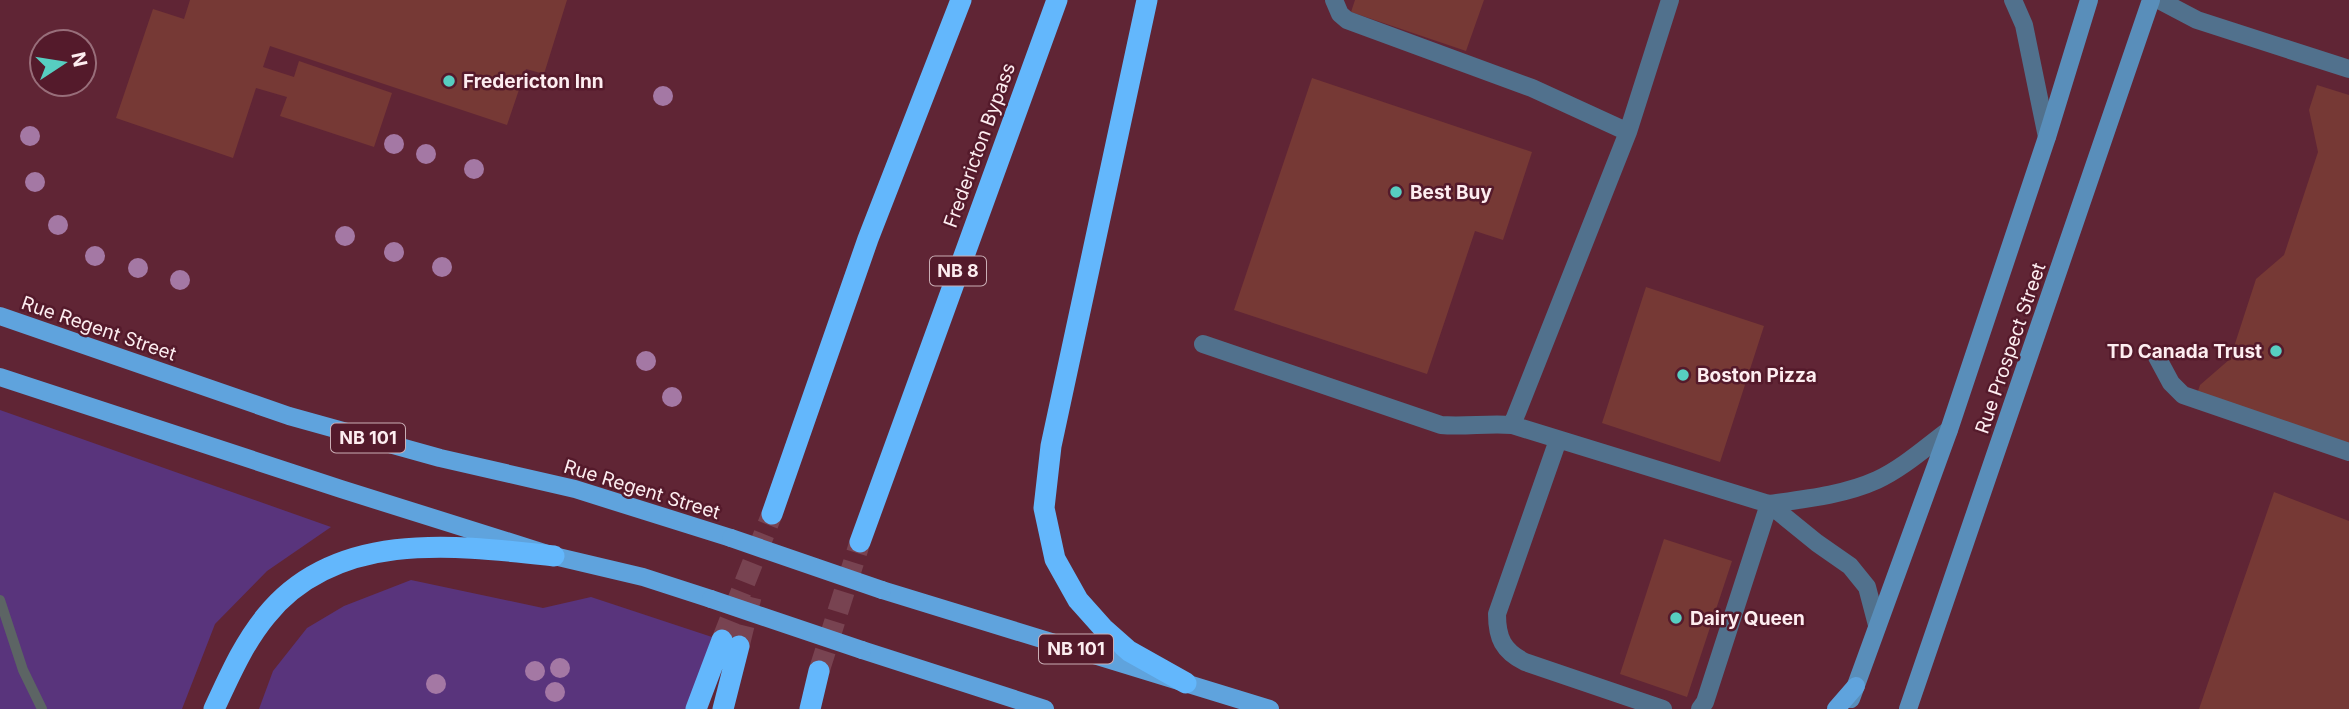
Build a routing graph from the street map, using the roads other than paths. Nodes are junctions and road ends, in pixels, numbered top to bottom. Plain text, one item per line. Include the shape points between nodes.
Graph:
1 (961, 0) edge
2 (1057, 0) edge
3 (1147, 0) edge
4 (1334, 0) edge
5 (1670, 0) edge
6 (2013, 0) edge
7 (2089, 0) edge
8 (2151, 0) edge
9 (2159, 0) edge
10 (2349, 69) edge
11 (1628, 132) junction
12 (2047, 137) junction
13 (3, 314) edge
14 (1203, 344) dead end
15 (2157, 357) dead end
16 (0, 377) edge
17 (1512, 425) junction
18 (1949, 430) junction
19 (1558, 440) junction
20 (2349, 452) edge
21 (1769, 504) junction
22 (772, 514) tunnel mouth
23 (860, 542) tunnel mouth
24 (554, 556) junction
25 (1877, 625) junction
26 (819, 671) tunnel mouth
27 (1186, 683) junction
28 (1856, 686) junction
29 (214, 709) edge
30 (696, 709) edge
31 (723, 709) edge
32 (810, 709) edge
33 (1045, 709) edge
34 (1270, 709) edge
35 (1663, 709) edge
36 (1700, 709) edge
37 (1836, 709) edge
38 (1847, 709) edge
39 (1908, 709) edge

1 - 22 highway via 868,239
2 - 23 highway, Fredericton Bypass / NB 8
3 - 27 highway via 1051,446 1044,508 1055,559 1078,600 1129,651
4 - 11 lane via 1347,20 1532,88
5 - 11 lane
6 - 12 lane via 2025,25
7 - 12 main road, Rue Prospect Street
8 - 39 main road, Rue Prospect Street
9 - 10 lane via 2197,20
11 - 17 lane
12 - 18 main road, Rue Prospect Street
13 - 27 main road, Rue Regent Street / NB 101, bridge via 289,416 575,489 881,590
14 - 17 lane via 1441,425
15 - 20 lane via 2183,396
16 - 24 main road
17 - 19 lane
18 - 21 lane via 1876,481
18 - 25 main road, Rue Prospect Street
19 - 21 lane
19 - 35 lane via 1497,614 1502,644 1525,662
21 - 25 lane via 1850,566 1867,587
21 - 36 lane
24 - 29 highway via 482,548 411,548 341,562 288,594 267,614
24 - 33 main road, bridge via 643,577
25 - 28 main road, Rue Prospect Street
26 - 32 highway
27 - 34 main road, Rue Regent Street / NB 101
28 - 37 main road
28 - 38 main road, Rue Prospect Street
30 - 31 highway via 731,643

